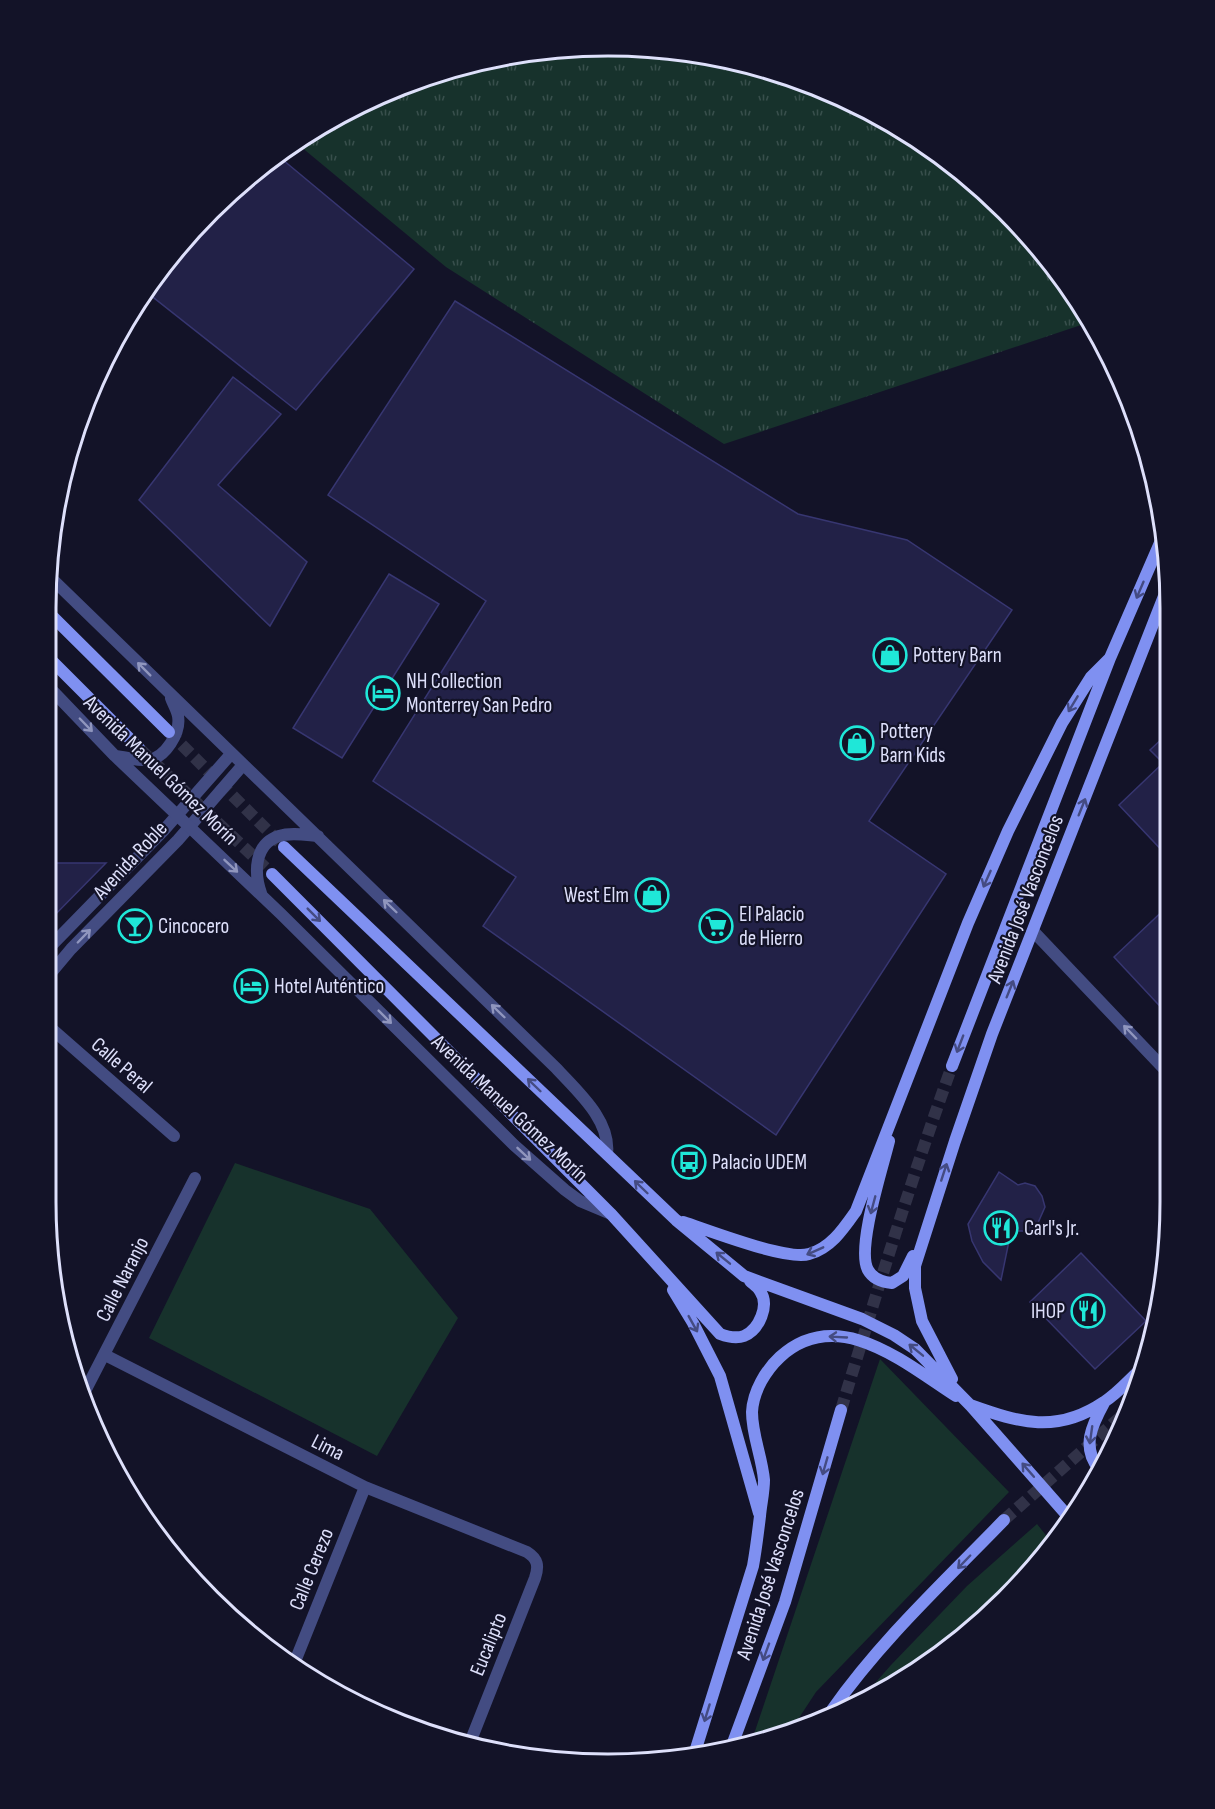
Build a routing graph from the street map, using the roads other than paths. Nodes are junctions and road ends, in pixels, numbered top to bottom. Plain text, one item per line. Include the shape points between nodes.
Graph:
1 (1156, 551) edge
2 (57, 584) edge
3 (1160, 607) edge
4 (56, 620) edge
5 (1110, 658) junction
6 (56, 665) edge
7 (56, 694) edge
8 (170, 695) junction
9 (169, 732) tunnel mouth
10 (139, 748) tunnel mouth
11 (231, 754) junction
12 (115, 756) junction
13 (242, 765) junction
14 (178, 815) junction
15 (189, 826) junction
16 (318, 836) junction
17 (284, 847) tunnel mouth
18 (272, 874) tunnel mouth
19 (262, 895) junction
20 (1033, 931) junction
21 (56, 941) edge
22 (56, 967) edge
23 (56, 1033) edge
24 (1160, 1064) edge
25 (952, 1066) tunnel mouth
26 (897, 1108) junction
27 (174, 1136) dead end
28 (607, 1154) junction
29 (195, 1178) dead end
30 (612, 1215) junction
31 (676, 1220) junction
32 (926, 1228) junction
33 (663, 1273) junction
34 (744, 1276) junction
35 (105, 1355) junction
36 (1130, 1379) edge
37 (88, 1386) edge
38 (957, 1391) junction
39 (1105, 1402) junction
40 (971, 1406) junction
41 (841, 1410) tunnel mouth
42 (1095, 1461) edge
43 (365, 1487) junction
44 (1063, 1512) edge
45 (760, 1516) junction
46 (1004, 1520) tunnel mouth
47 (538, 1563) joint
48 (297, 1657) edge
49 (836, 1704) edge
50 (472, 1737) edge
51 (734, 1739) edge
52 (697, 1746) edge

1 -> 5 main road, Avenida José Vasconcelos
8 -> 2 street, Avenida Manuel Gómez Morín
20 -> 3 main road, Avenida José Vasconcelos
4 - 9 main road, Avenida Manuel Gómez Morín
5 -> 25 main road, Avenida José Vasconcelos
5 -> 26 main road via 1081,692 1062,723 1008,831
6 - 10 main road, Avenida Manuel Gómez Morín
7 -> 12 street, Avenida Manuel Gómez Morín
8 - 11 street, Avenida Manuel Gómez Morín
8 - 12 street via 178,723 163,753 146,760
11 - 13 street, Avenida Manuel Gómez Morín
11 - 14 street, Avenida Roble
12 - 14 street, Avenida Manuel Gómez Morín
13 - 15 street, Avenida Roble
13 - 16 street, Avenida Manuel Gómez Morín
14 - 15 street, Avenida Manuel Gómez Morín
14 - 21 street, Avenida Roble
15 -> 19 street, Avenida Manuel Gómez Morín
22 -> 15 street, Avenida Roble
16 - 19 street via 287,834 269,842 256,867
28 -> 16 street, Avenida Manuel Gómez Morín via 604,1130 578,1092
28 -> 17 main road, Avenida Manuel Gómez Morín
18 -> 30 main road, Avenida Manuel Gómez Morín
19 -> 30 street, Avenida Manuel Gómez Morín via 514,1145 580,1201
24 -> 20 street
32 -> 20 main road, Avenida José Vasconcelos via 988,1044
23 - 27 street, Calle Peral
26 -> 31 main road via 856,1211 828,1245 808,1255 788,1254
26 -> 32 main road via 868,1226 868,1270 883,1282 897,1281
31 -> 28 main road, Avenida Manuel Gómez Morín
29 - 35 street, Calle Naranjo
30 - 33 main road
34 -> 31 main road, Avenida Manuel Gómez Morín
32 - 38 main road via 915,1266 916,1302
33 - 34 main road via 720,1334 736,1338 746,1336 754,1328 765,1306 760,1291
33 -> 45 main road via 720,1376
38 -> 34 main road, Avenida Manuel Gómez Morín via 915,1349 894,1335 862,1319
35 - 37 street, Calle Naranjo
35 - 43 street, Lima
36 - 39 main road
38 - 40 main road, Avenida Manuel Gómez Morín
39 - 40 main road via 1068,1420 1050,1423 1030,1422
39 -> 42 main road via 1091,1427 1089,1451
44 -> 40 main road, Avenida Manuel Gómez Morín
40 -> 45 main road via 869,1342 836,1336 796,1345 763,1377 752,1410 764,1480
41 -> 51 main road, Avenida José Vasconcelos via 785,1602
43 - 47 street, Lima via 527,1552
43 - 48 street, Calle Cerezo
45 -> 52 main road via 748,1584
46 -> 49 main road via 876,1654
47 - 50 street, Eucalipto via 536,1578

